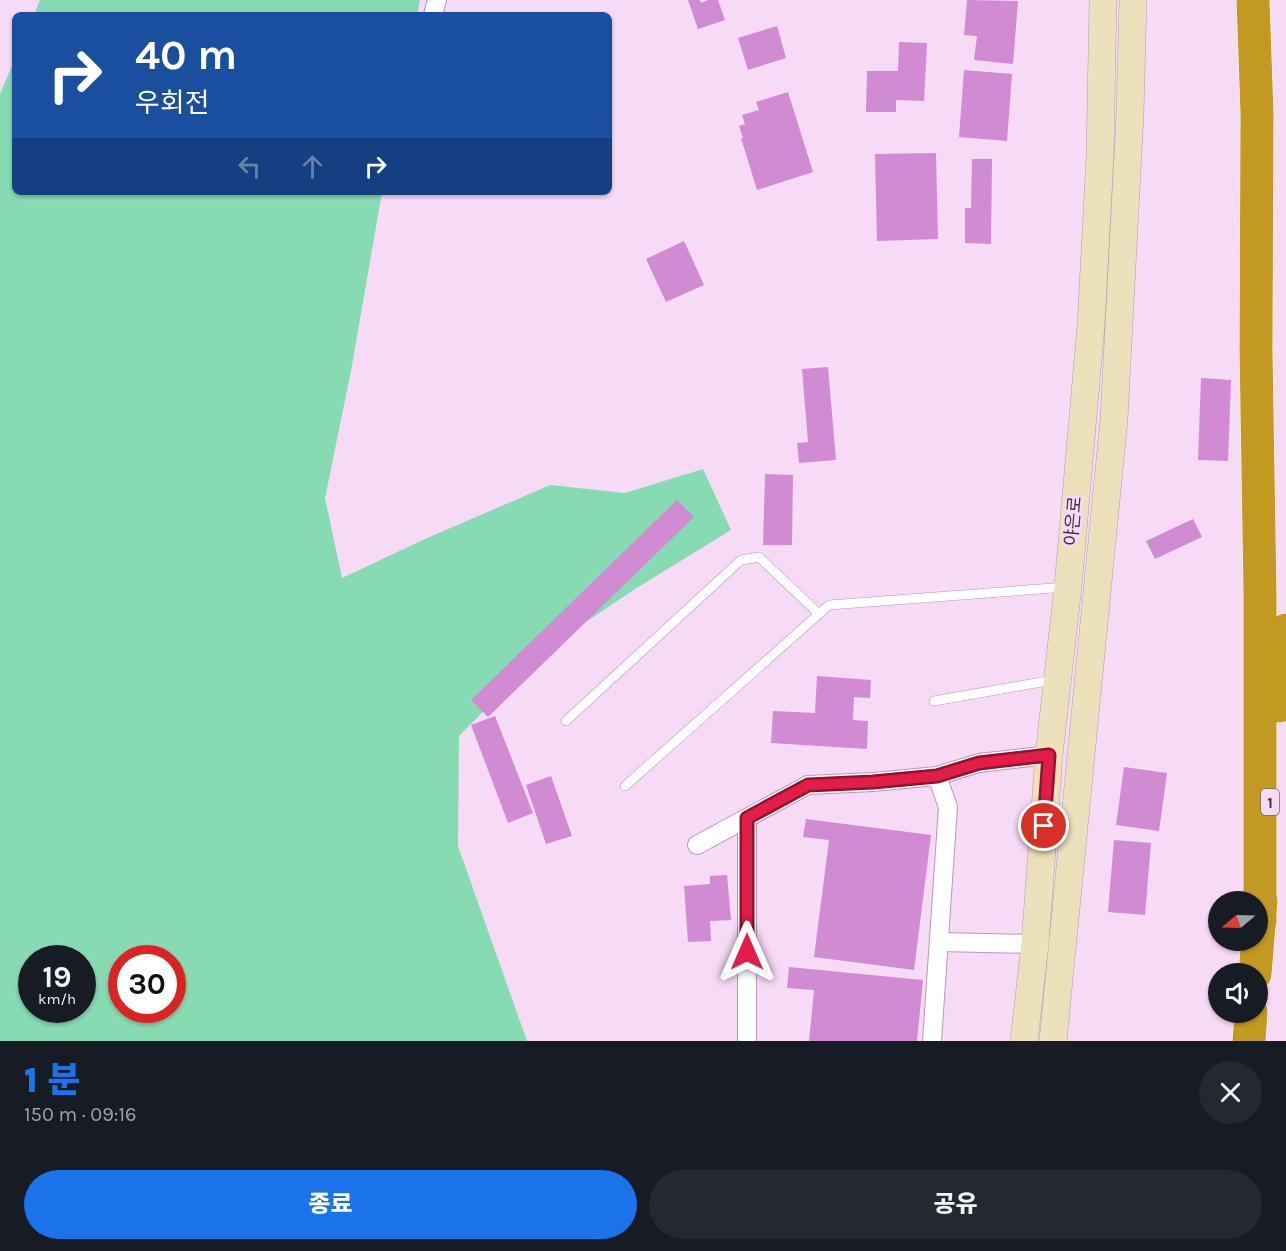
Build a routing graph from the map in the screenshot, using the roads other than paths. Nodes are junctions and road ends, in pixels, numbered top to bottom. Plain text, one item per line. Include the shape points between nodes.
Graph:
1 (1102, 0) edge
2 (1133, 0) edge
3 (1253, 0) edge
4 (1068, 587) junction
5 (819, 614) junction
6 (1286, 630) edge
7 (1057, 680) junction
8 (934, 701) dead end
9 (566, 721) dead end
10 (1049, 755) junction
11 (937, 776) junction
12 (626, 786) dead end
13 (747, 818) junction
14 (697, 845) dead end
15 (1260, 891) edge
16 (1263, 891) edge
17 (939, 942) junction
18 (1035, 944) junction
19 (1250, 1023) edge
20 (747, 1041) edge
21 (932, 1041) edge
22 (1024, 1041) edge
23 (1053, 1041) edge
24 (1249, 1041) edge

1 - 4 main road, 야은로 via 1100,157 1091,325
2 - 23 main road, 야은로 via 1114,419
3 - 15 highway via 1257,113
4 - 5 lane via 829,605
4 - 7 main road, 야은로
5 - 9 lane via 759,557 741,560
5 - 12 lane
6 - 16 highway, 1
7 - 8 lane
7 - 10 main road, 야은로
10 - 11 street via 979,763
10 - 18 main road, 야은로
11 - 13 street via 808,785
11 - 17 street via 948,807
13 - 14 street
13 - 20 street
17 - 18 street
17 - 21 street
18 - 22 main road, 야은로
19 - 24 highway

